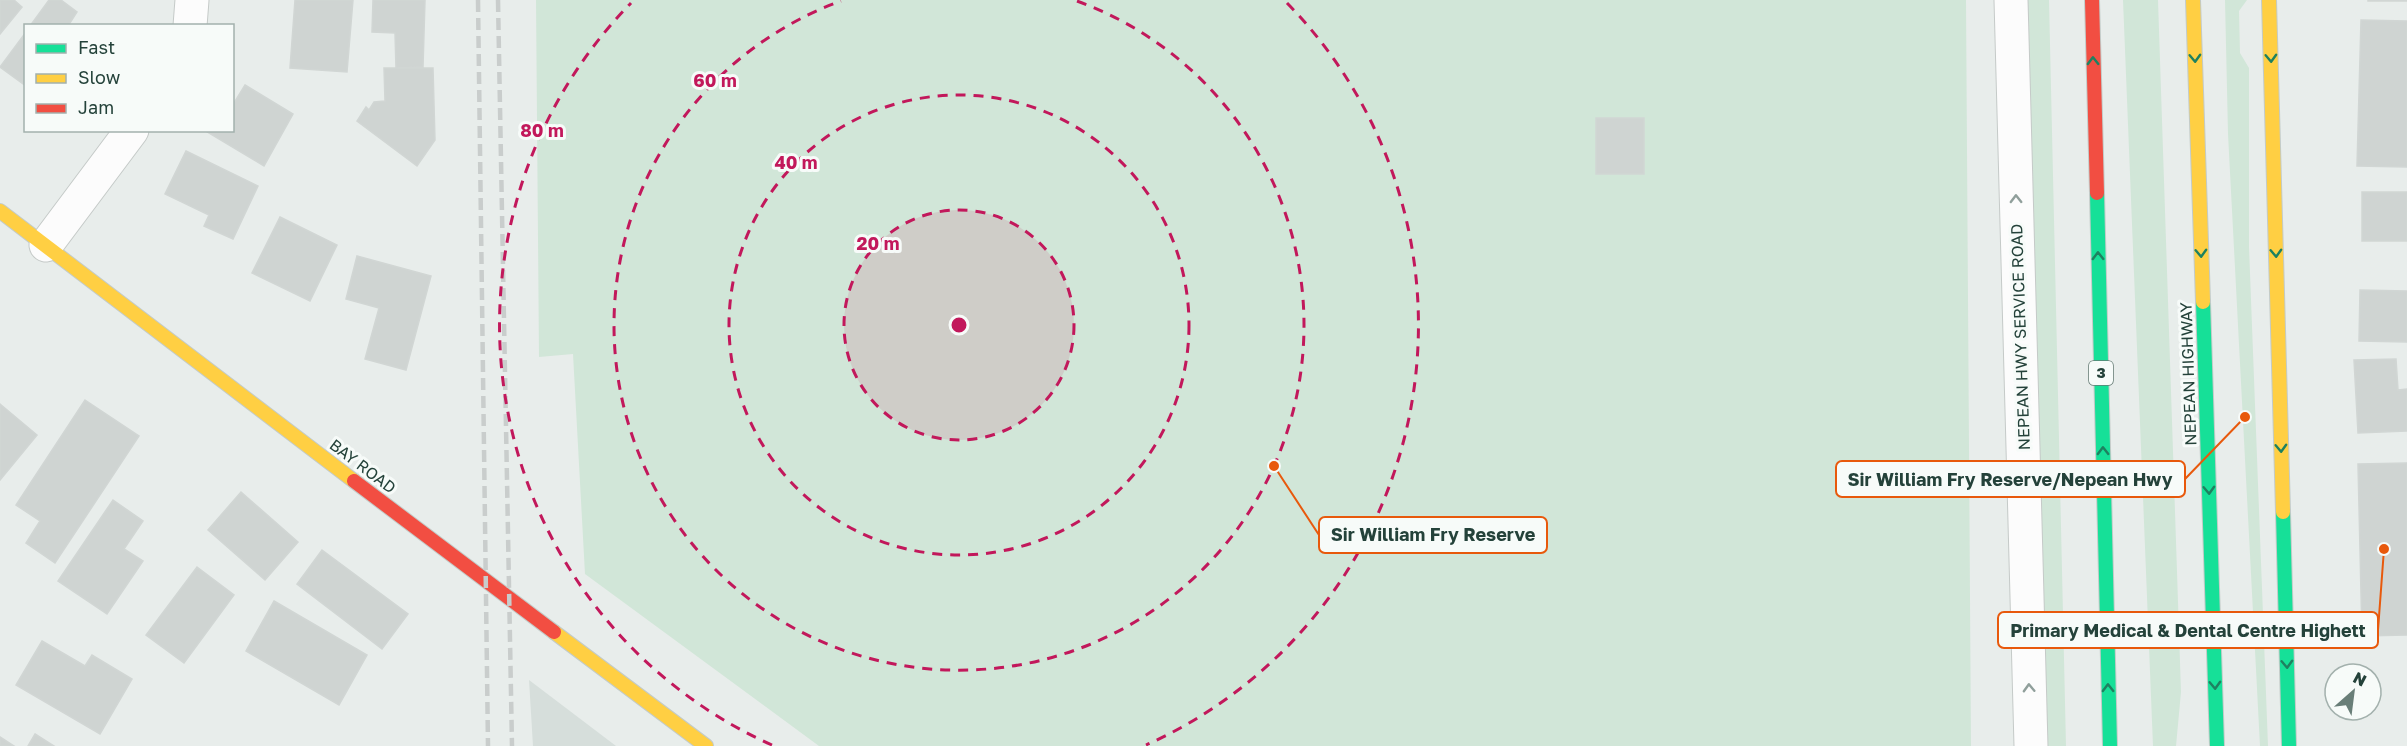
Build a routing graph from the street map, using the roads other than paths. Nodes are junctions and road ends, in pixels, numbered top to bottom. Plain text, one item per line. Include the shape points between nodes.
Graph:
1 (192, 0) edge
2 (2011, 0) edge
3 (2092, 0) edge
4 (2193, 0) edge
5 (2270, 0) edge
6 (190, 24) edge
7 (131, 132) edge
8 (0, 211) edge
9 (46, 245) junction
10 (706, 746) edge
11 (2031, 746) edge
12 (2110, 746) edge
13 (2217, 746) edge
14 (2289, 746) edge

1 - 6 street
11 -> 2 street, NEPEAN HWY SERVICE ROAD
12 -> 3 main road, 3
4 -> 13 main road, NEPEAN HIGHWAY
5 -> 14 main road
7 - 9 street
8 - 9 main road, BAY ROAD
9 - 10 main road, BAY ROAD

